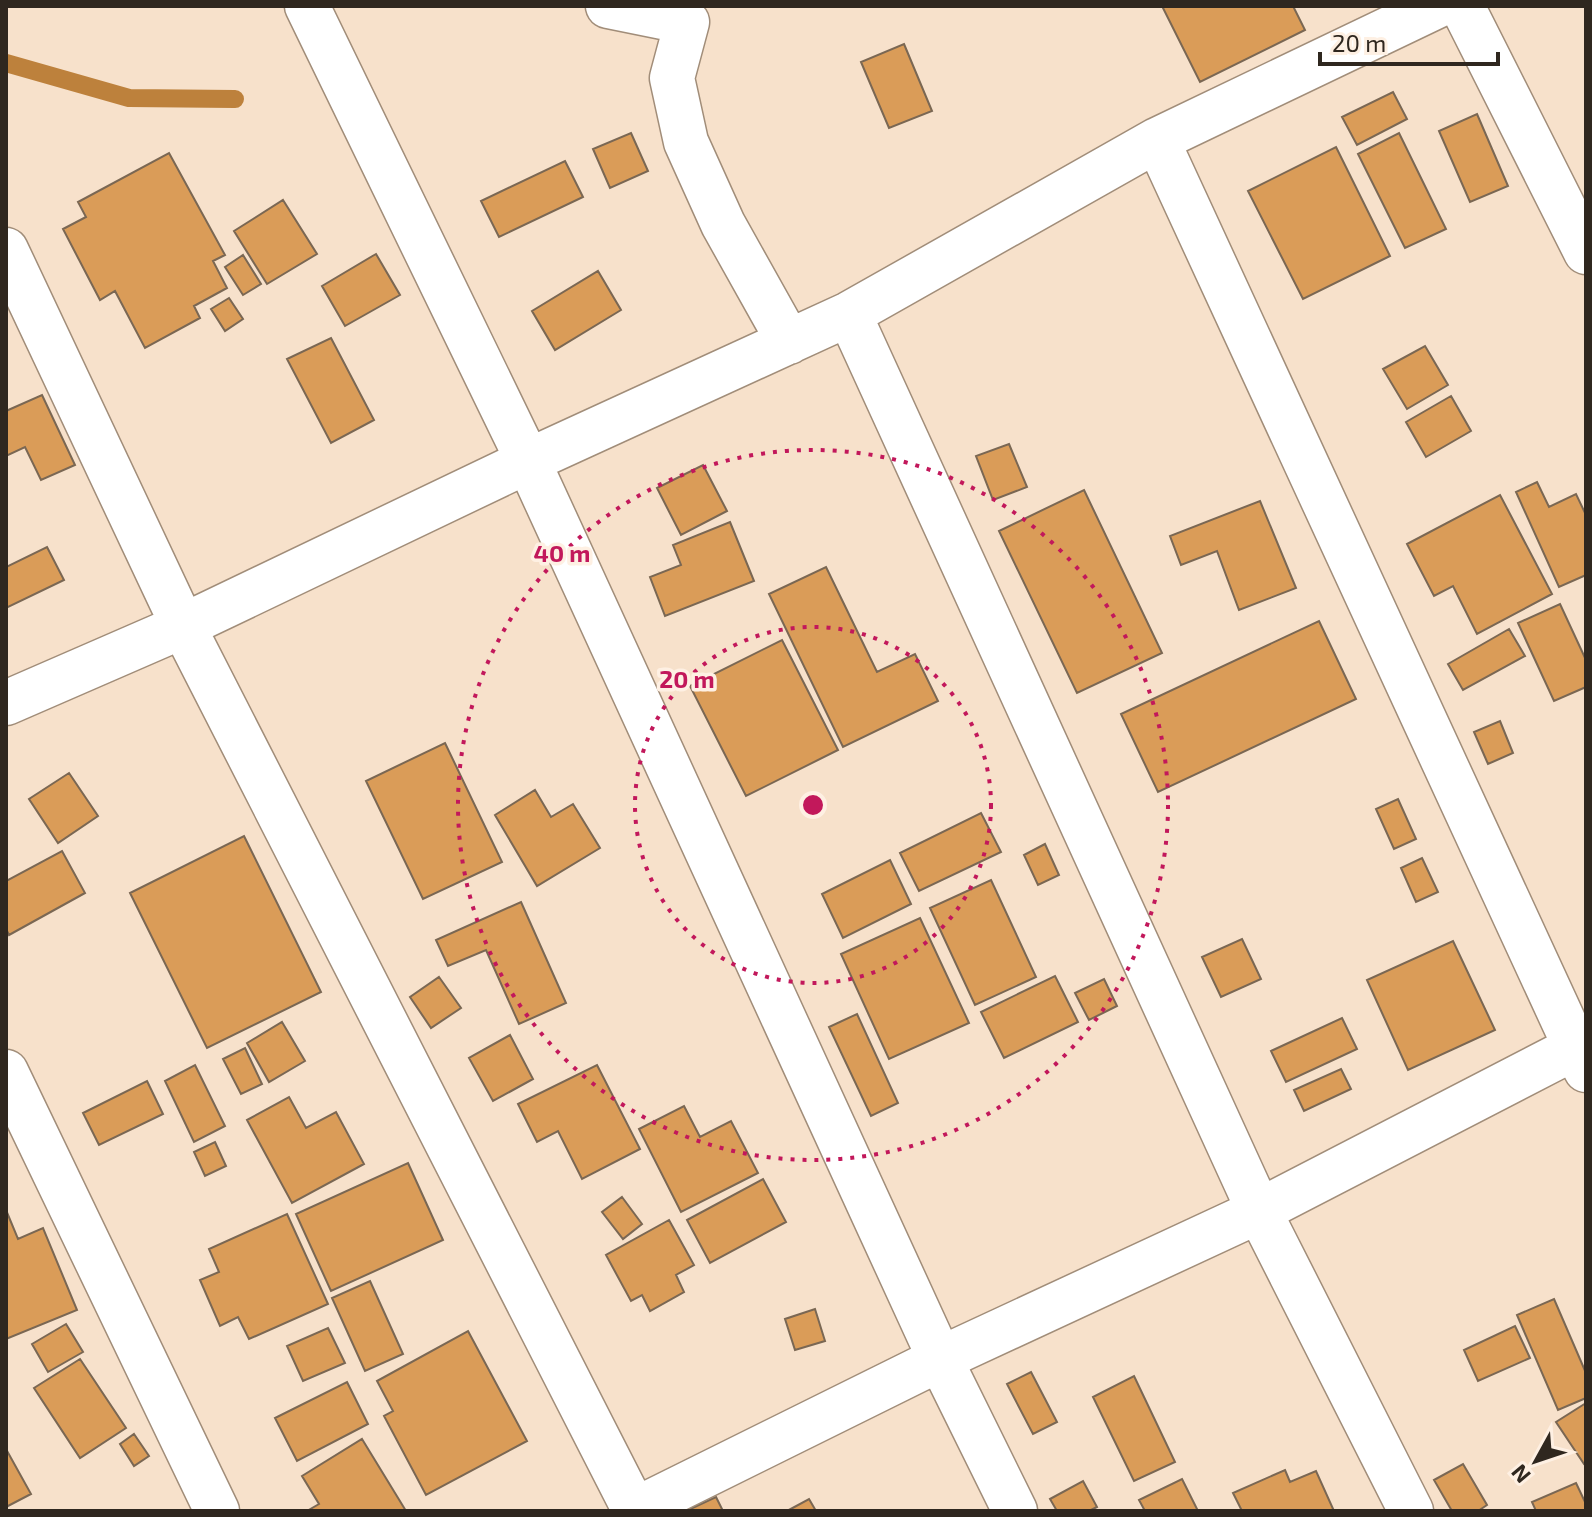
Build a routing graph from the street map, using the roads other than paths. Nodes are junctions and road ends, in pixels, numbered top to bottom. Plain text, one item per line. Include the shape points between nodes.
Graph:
1 (307, 6) edge
2 (608, 6) edge
3 (1437, 6) edge
4 (1462, 6) edge
5 (1157, 140) junction
6 (6, 250) edge
7 (1586, 252) edge
8 (849, 314) junction
9 (789, 342) junction
10 (528, 461) junction
11 (183, 626) junction
12 (6, 703) edge
13 (1583, 1053) edge
14 (6, 1072) edge
15 (1259, 1211) junction
16 (940, 1359) junction
17 (217, 1511) edge
18 (634, 1511) edge
19 (1015, 1511) edge
20 (1411, 1511) edge

1 - 10 street
2 - 9 street via 687,22 672,78 686,142 723,224
3 - 5 street
4 - 7 street
5 - 8 street
5 - 13 street
6 - 11 street
8 - 9 street
8 - 15 street
9 - 10 street
10 - 11 street
10 - 16 street
11 - 12 street
11 - 18 street
13 - 15 street
14 - 17 street
15 - 16 street
15 - 20 street
16 - 18 street
16 - 19 street

